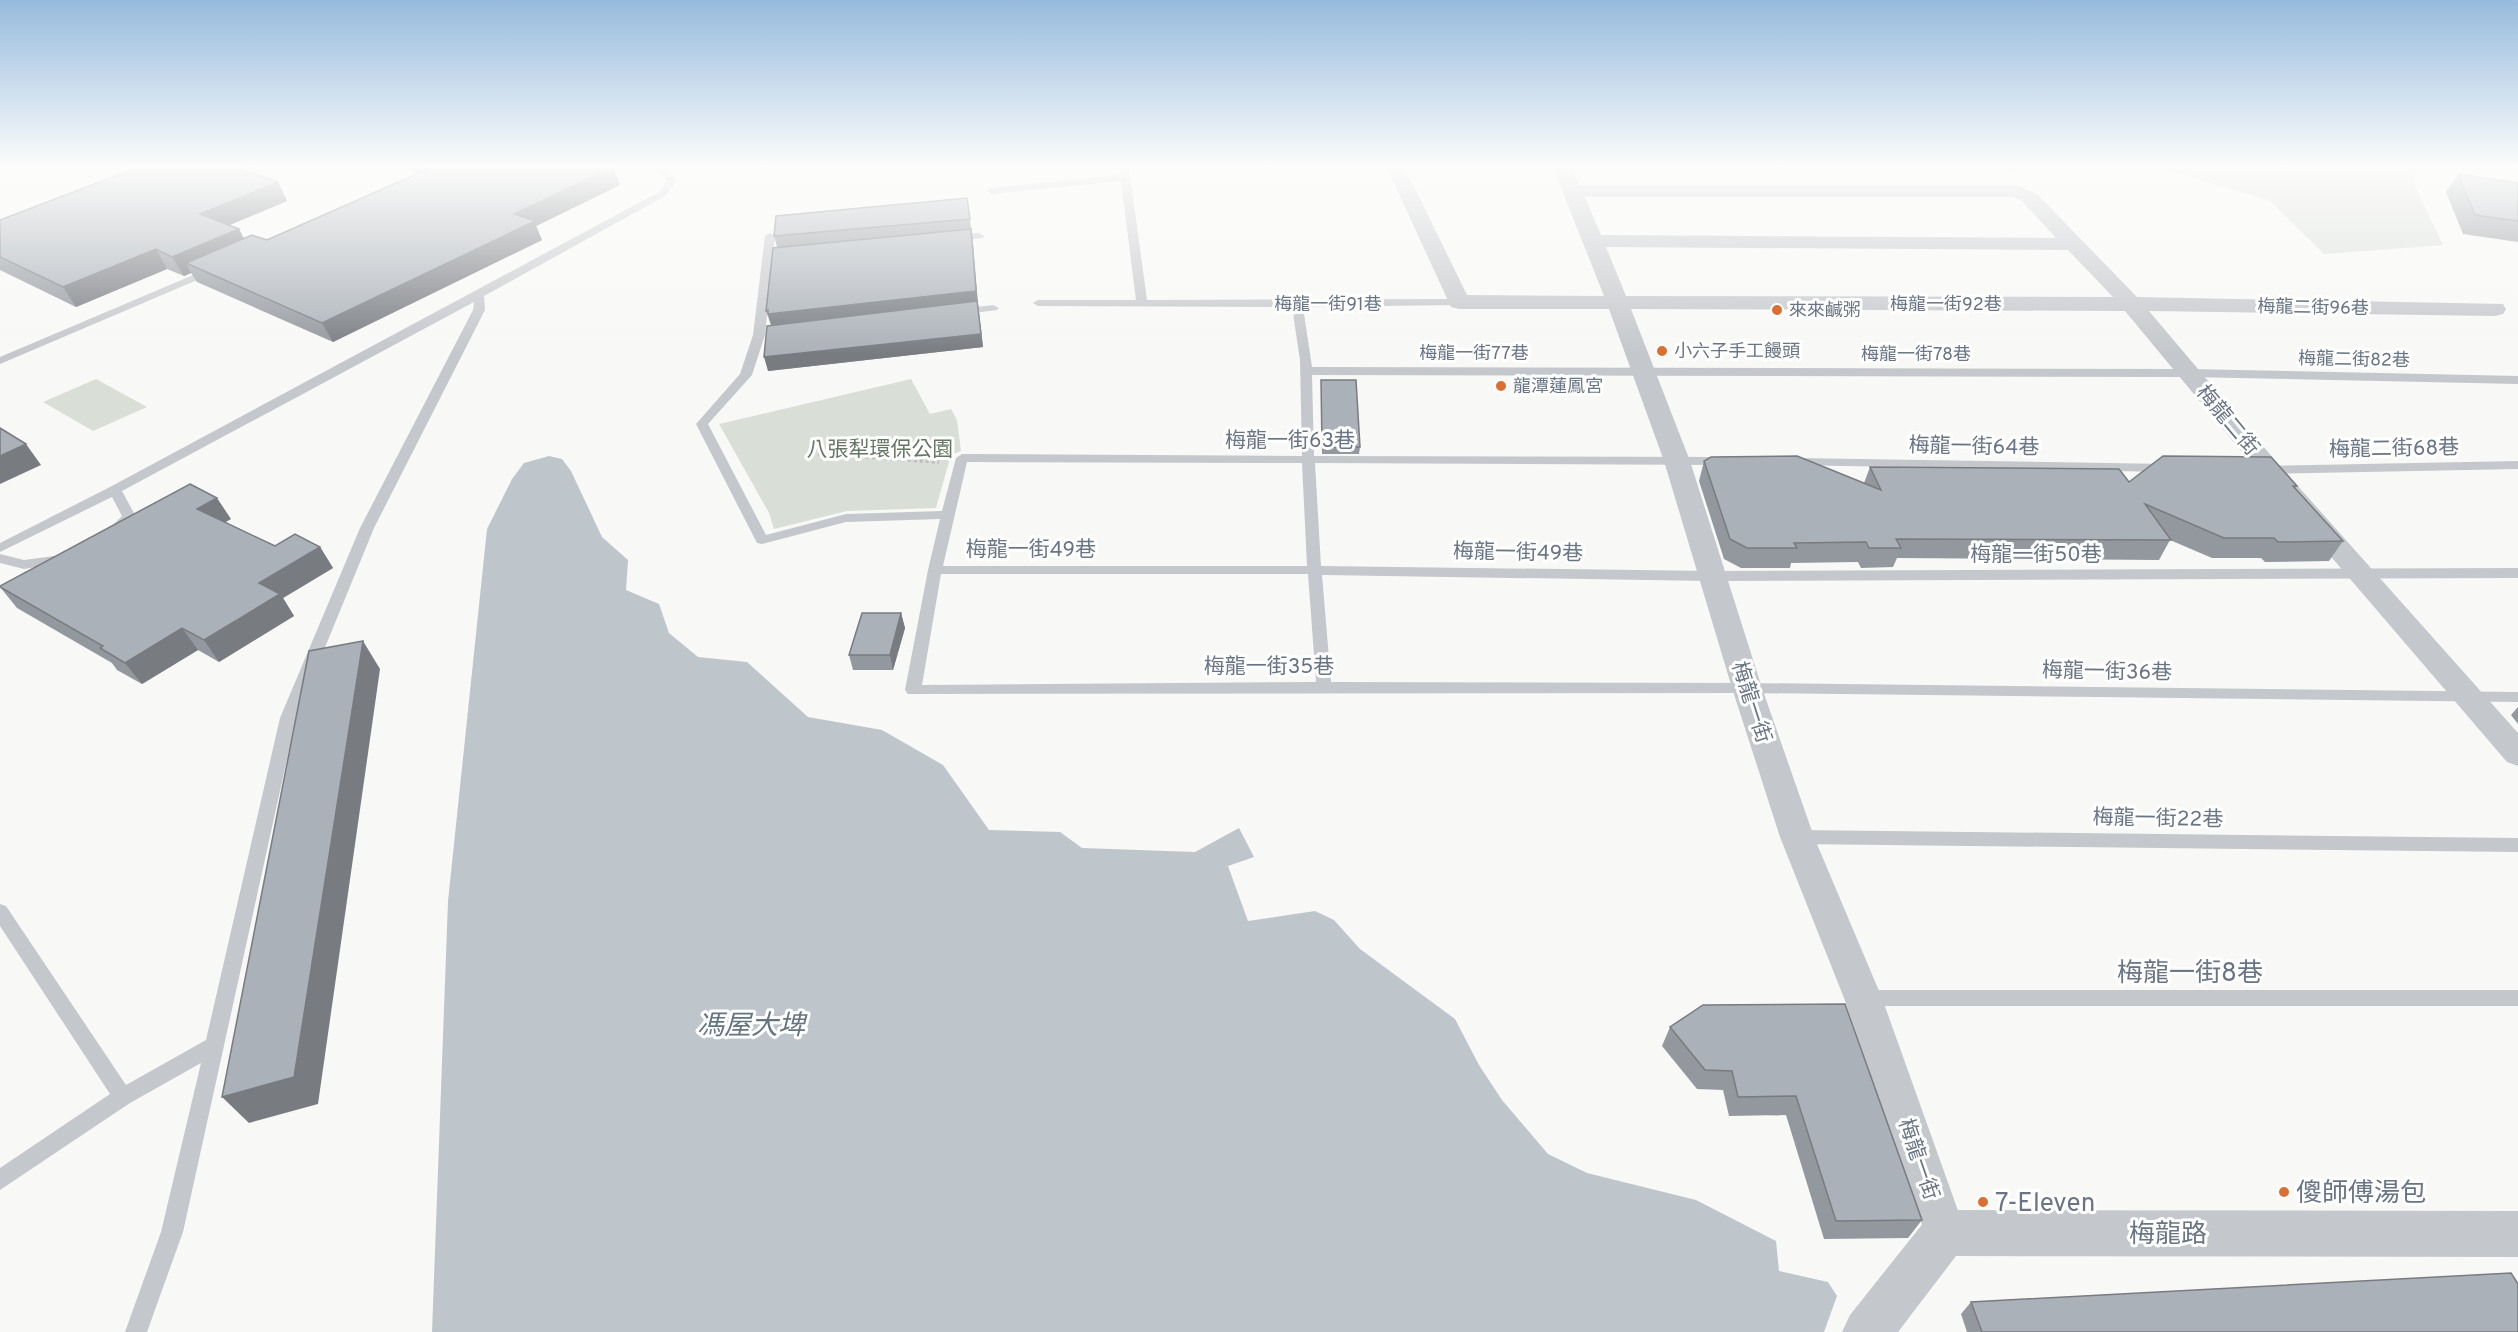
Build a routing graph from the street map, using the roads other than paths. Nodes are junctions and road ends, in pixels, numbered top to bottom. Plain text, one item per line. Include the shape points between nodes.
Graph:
1 (596, 230) edge
2 (1132, 230) edge
3 (1425, 230) edge
4 (1588, 230) edge
5 (2061, 230) edge
6 (770, 236) dead end
7 (979, 236) dead end
8 (944, 239) edge
9 (1593, 241) junction
10 (2074, 244) junction
11 (219, 267) edge
12 (479, 295) junction
13 (1459, 302) junction
14 (1038, 303) dead end
15 (1142, 303) junction
16 (1618, 303) junction
17 (1297, 304) junction
18 (2131, 304) junction
19 (993, 308) dead end
20 (2495, 309) dead end
21 (947, 313) edge
22 (0, 361) edge
23 (1305, 371) junction
24 (1643, 371) junction
25 (2189, 373) junction
26 (2518, 380) edge
27 (1308, 459) junction
28 (1677, 460) junction
29 (1736, 461) edge
30 (1783, 462) edge
31 (2518, 465) edge
32 (2175, 468) edge
33 (2258, 470) junction
34 (115, 490) junction
35 (948, 515) junction
36 (106, 537) edge
37 (0, 548) edge
38 (79, 552) edge
39 (0, 558) edge
40 (935, 570) junction
41 (1314, 570) junction
42 (2518, 573) edge
43 (2362, 574) junction
44 (1711, 576) junction
45 (1324, 687) junction
46 (1747, 688) junction
47 (2467, 696) junction
48 (2518, 697) edge
49 (2518, 754) edge
50 (1797, 837) junction
51 (2518, 845) edge
52 (0, 911) edge
53 (1863, 998) junction
54 (2518, 998) edge
55 (214, 1045) junction
56 (123, 1097) junction
57 (0, 1180) edge
58 (1945, 1233) junction
59 (2518, 1234) edge
60 (136, 1332) edge
61 (1867, 1332) edge

1 - 12 lane
2 - 15 lane
3 - 13 street
4 - 9 street, 梅龍一街
5 - 10 street, 梅龍二街
6 - 35 lane, 梅龍一街49巷 via 773,256 764,334 746,375 702,424 762,540 846,518
7 - 8 lane
9 - 10 street
9 - 16 street, 梅龍一街
10 - 18 street, 梅龍二街
11 - 22 lane
12 - 34 lane
12 - 55 lane via 479,310 367,528 288,718
13 - 16 street, 梅龍一街91巷
13 - 17 lane, 梅龍一街91巷
14 - 15 lane, 梅龍一街91巷
15 - 17 lane, 梅龍一街91巷
16 - 18 street, 梅龍一街92巷
16 - 24 street, 梅龍一街
17 - 23 lane
18 - 20 street, 梅龍二街96巷
18 - 25 street, 梅龍二街
19 - 21 lane
23 - 24 lane, 梅龍一街77巷
23 - 27 lane
24 - 25 lane, 梅龍一街78巷
24 - 28 street, 梅龍一街
25 - 26 lane, 梅龍二街82巷
25 - 33 street, 梅龍二街
27 - 28 lane, 梅龍一街63巷
27 - 35 lane, 梅龍一街63巷 via 962,458
27 - 41 lane
28 - 29 lane
28 - 44 street, 梅龍一街
30 - 32 lane, 梅龍一街64巷
31 - 33 lane, 梅龍二街68巷
33 - 43 street, 梅龍二街
34 - 36 lane via 129,517
34 - 37 lane
35 - 40 lane, 梅龍一街49巷
38 - 39 lane via 59,561 24,565
40 - 41 lane, 梅龍一街49巷
40 - 45 lane, 梅龍一街35巷 via 913,690
41 - 44 lane, 梅龍一街49巷
41 - 45 lane
42 - 43 lane, 梅龍一街50巷
43 - 44 lane, 梅龍一街50巷
43 - 47 street, 梅龍二街
44 - 46 street, 梅龍一街
45 - 46 lane, 梅龍一街35巷
46 - 47 lane, 梅龍一街36巷
46 - 50 street, 梅龍一街
47 - 48 lane, 梅龍一街36巷
47 - 49 street, 梅龍二街
50 - 51 lane, 梅龍一街22巷
50 - 53 street, 梅龍一街
52 - 56 lane
53 - 54 lane, 梅龍一街8巷
53 - 58 street, 梅龍一街
55 - 56 lane
55 - 60 lane via 172,1232
56 - 57 lane
58 - 59 street, 梅龍路
58 - 61 street

